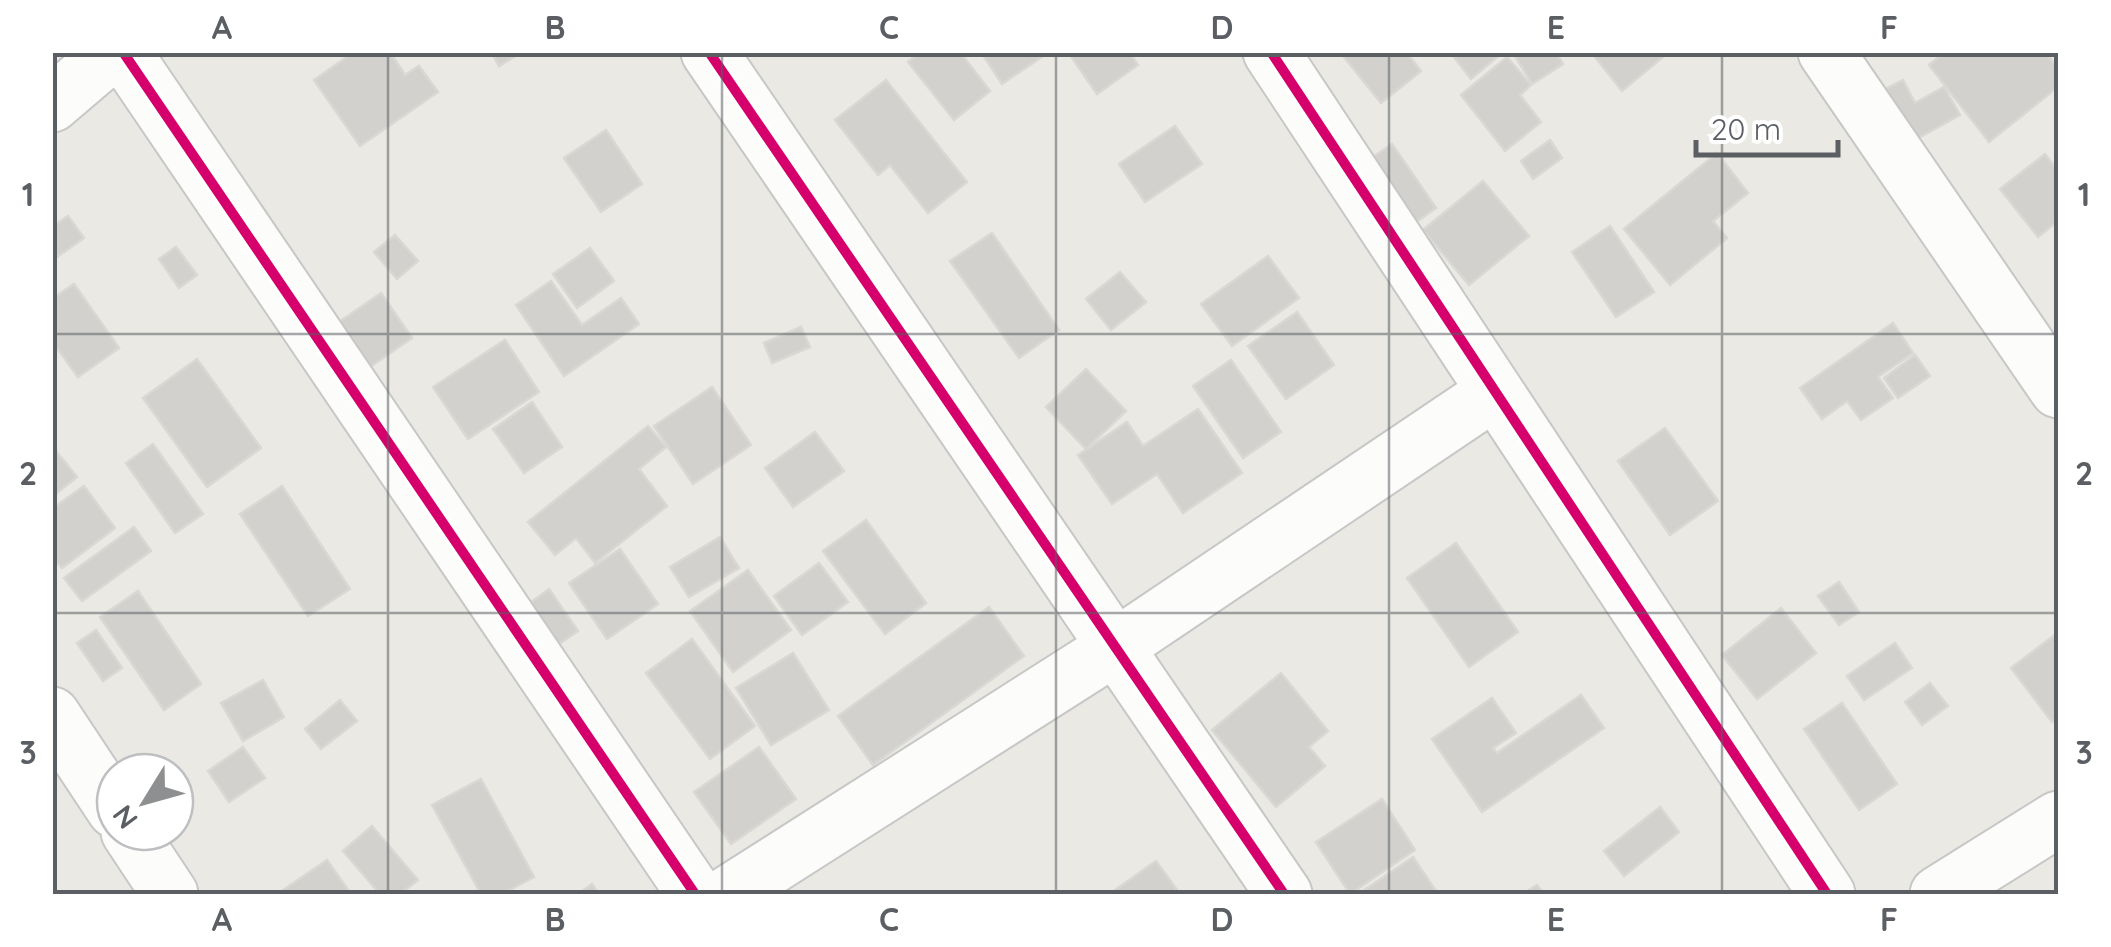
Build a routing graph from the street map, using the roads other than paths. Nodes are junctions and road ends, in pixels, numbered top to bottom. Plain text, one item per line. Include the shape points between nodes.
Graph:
1 (113, 52) edge
2 (123, 52) edge
3 (709, 52) edge
4 (1271, 52) edge
5 (1826, 52) edge
6 (52, 104) edge
7 (2058, 390) edge
8 (1493, 394) junction
9 (1114, 648) junction
10 (52, 714) edge
11 (95, 780) edge
12 (2058, 820) edge
13 (143, 852) edge
14 (170, 894) edge
15 (695, 894) edge
16 (728, 894) edge
17 (1284, 894) edge
18 (1827, 894) edge
19 (1938, 894) edge

1 - 6 street
2 - 15 street
3 - 9 street
4 - 8 street
5 - 7 street
8 - 9 street
8 - 18 street
9 - 16 street
9 - 17 street
10 - 11 street
12 - 19 street
13 - 14 street

